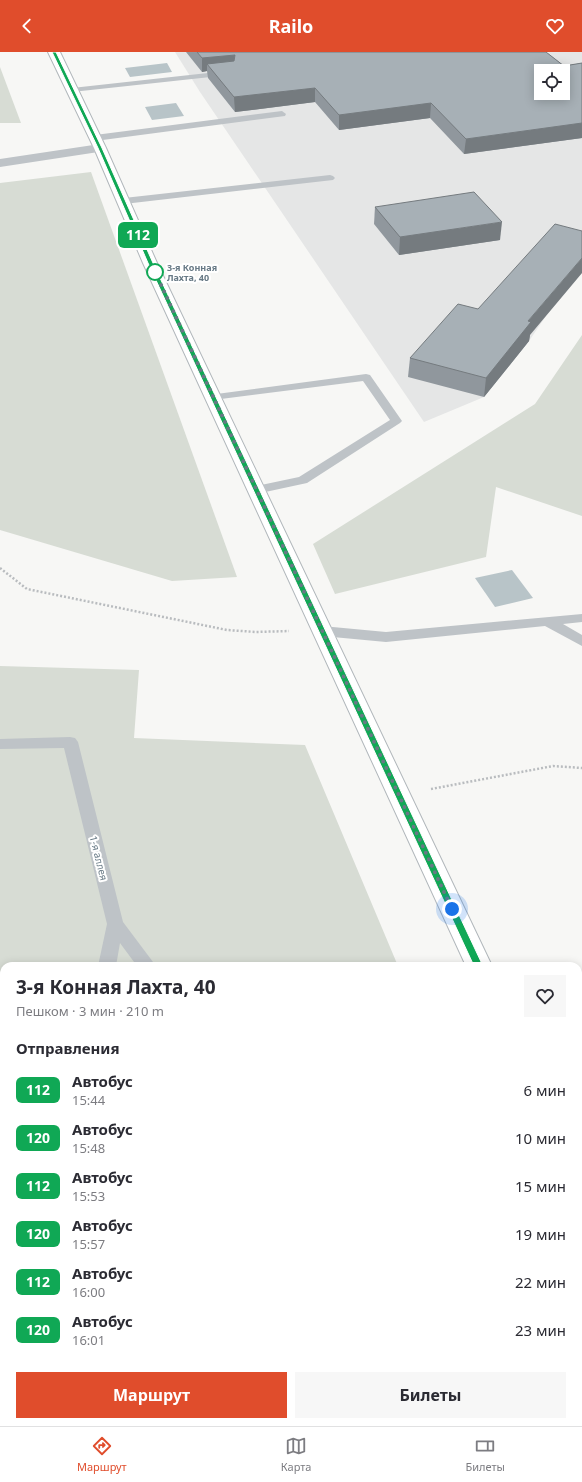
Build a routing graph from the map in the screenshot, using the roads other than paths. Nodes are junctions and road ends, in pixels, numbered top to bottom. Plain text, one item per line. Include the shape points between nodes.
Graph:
1 (54, 52) edge
2 (231, 72) edge
3 (72, 90) junction
4 (282, 114) dead end
5 (98, 143) junction
6 (0, 163) edge
7 (330, 178) dead end
8 (124, 201) junction
9 (213, 397) junction
10 (256, 490) junction
11 (582, 618) edge
12 (548, 622) junction
13 (322, 631) junction
14 (582, 641) edge
15 (0, 744) edge
16 (115, 924) junction
17 (108, 962) edge
18 (144, 962) edge
19 (476, 962) edge

1 - 3 main road
2 - 3 lane
3 - 5 main road
4 - 5 lane
5 - 6 street
5 - 8 main road
7 - 8 lane
8 - 9 main road
9 - 10 main road
9 - 10 lane via 366,377 396,421 303,480
10 - 13 main road
11 - 12 lane
12 - 13 lane via 386,637
12 - 14 lane
13 - 19 main road
15 - 16 lane, 1-я аллея via 70,742
16 - 17 lane
16 - 18 lane, 1-я аллея

